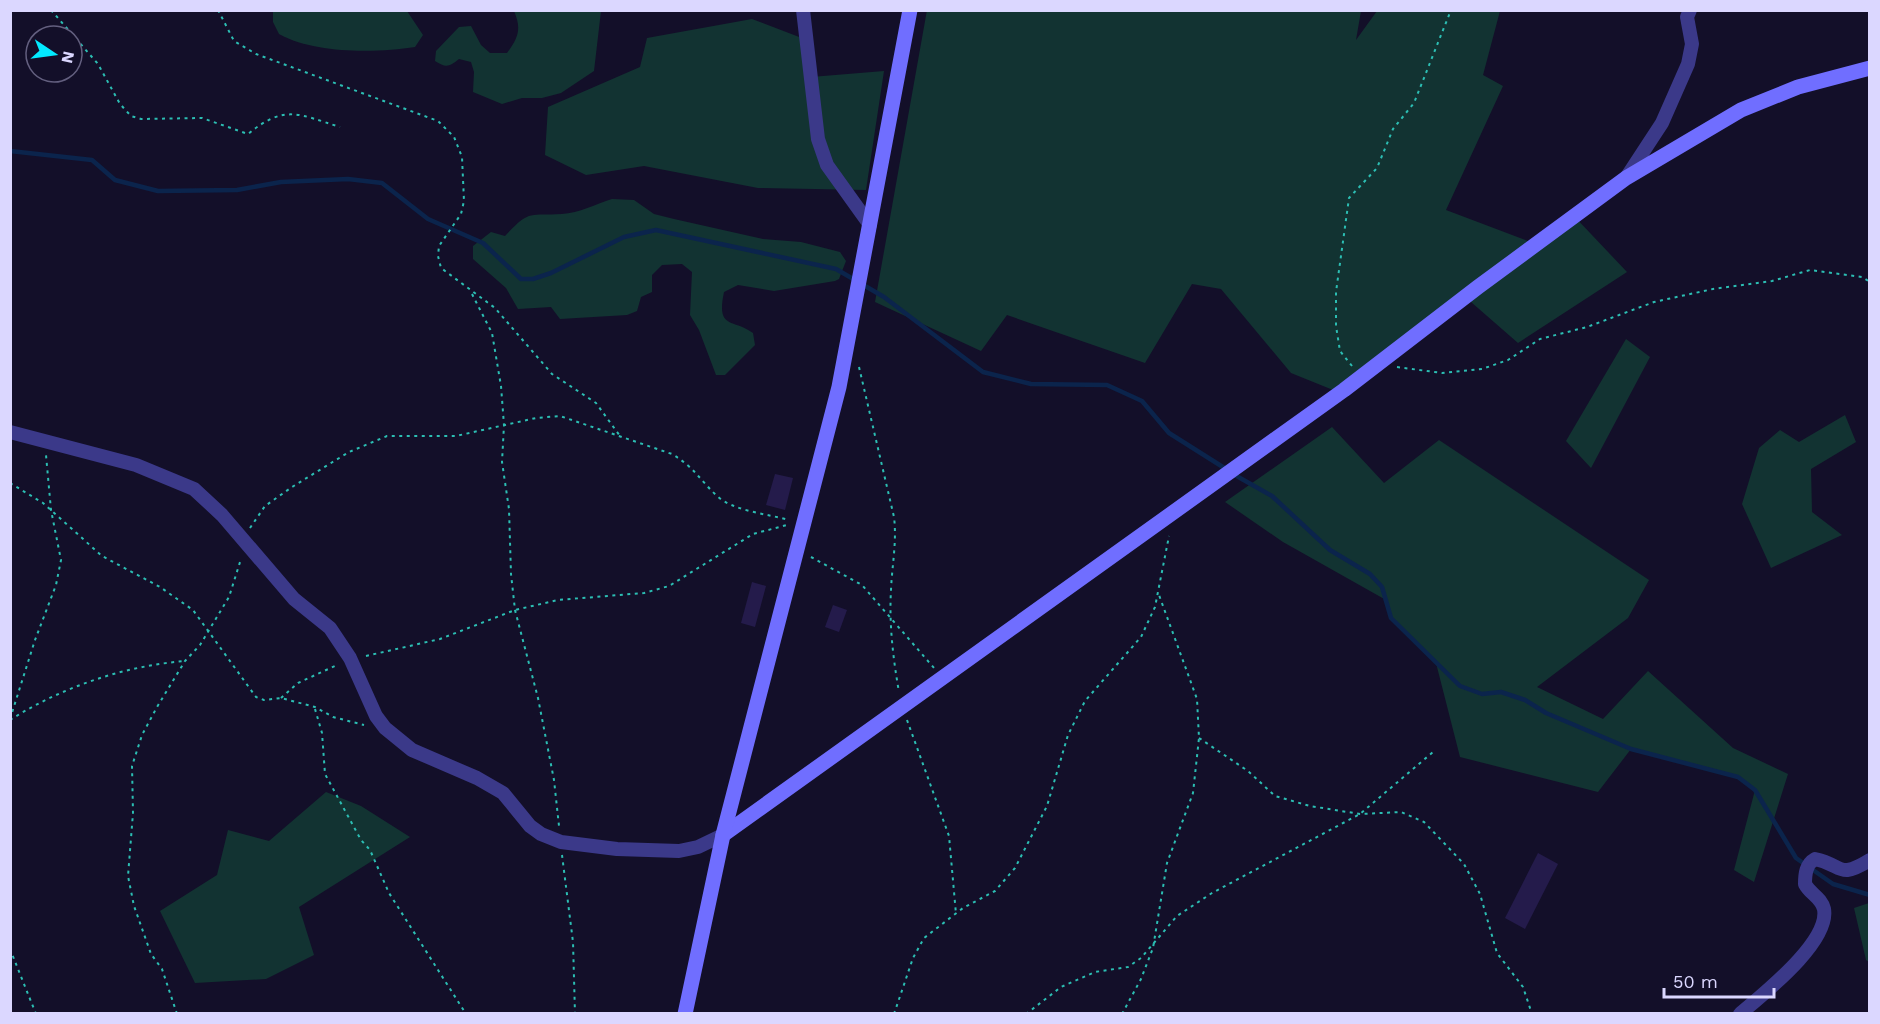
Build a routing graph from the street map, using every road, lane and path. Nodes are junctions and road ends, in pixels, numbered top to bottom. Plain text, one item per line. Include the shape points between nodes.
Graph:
1 (51, 10) edge
2 (218, 10) edge
3 (803, 10) edge
4 (910, 10) edge
5 (1451, 10) edge
6 (1690, 10) edge
7 (1869, 68) edge
8 (340, 127) dead end
9 (1626, 178) junction
10 (870, 225) junction
11 (1869, 282) edge
12 (472, 294) junction
13 (857, 357) dead end
14 (1379, 363) junction
15 (1360, 378) junction
16 (504, 426) junction
17 (10, 432) edge
18 (620, 436) junction
19 (45, 440) junction
20 (10, 483) edge
21 (51, 510) junction
22 (1172, 515) junction
23 (804, 523) junction
24 (246, 544) junction
25 (797, 550) junction
26 (1159, 595) junction
27 (515, 610) junction
28 (890, 614) junction
29 (209, 630) junction
30 (185, 661) junction
31 (351, 661) junction
32 (941, 677) junction
33 (281, 698) junction
34 (902, 705) junction
35 (315, 707) junction
36 (10, 719) edge
37 (385, 728) junction
38 (1199, 738) junction
39 (1433, 752) dead end
40 (1360, 814) junction
41 (723, 835) junction
42 (561, 842) junction
43 (1869, 860) edge
44 (956, 914) junction
45 (1155, 943) junction
46 (10, 949) edge
47 (36, 1014) edge
48 (177, 1014) edge
49 (466, 1014) edge
50 (575, 1014) edge
51 (685, 1014) edge
52 (894, 1014) edge
53 (1026, 1014) edge
54 (1122, 1014) edge
55 (1532, 1014) edge
56 (1740, 1014) edge

1 - 8 path via 98,64 131,116 202,118 248,134 279,114 302,115
2 - 12 path via 234,41 256,54 438,121 454,137 462,157 464,201 438,256 441,268
3 - 10 street via 818,139 827,165
4 - 10 street
5 - 15 path via 1414,103 1393,129 1377,168 1348,198 1336,292 1336,326 1341,351
6 - 9 street via 1687,17 1692,44 1688,64 1662,123
7 - 9 street via 1798,87 1741,110
9 - 14 street
10 - 23 street via 839,387
11 - 14 path via 1862,277 1809,270 1772,281 1654,302 1587,327 1540,339 1508,360 1482,369 1442,374
12 - 16 path via 492,333
12 - 18 path via 495,308 552,374 596,403
13 - 28 path via 897,539
14 - 15 street
15 - 22 street
16 - 18 path via 560,416
16 - 24 path via 456,436 387,436 349,452 266,506 252,521
16 - 27 path via 502,462
17 - 19 street
18 - 23 path via 687,463 728,503
19 - 21 path
19 - 24 street via 177,480 194,489
20 - 21 path
21 - 29 path via 102,556 193,610
21 - 36 path via 59,570
22 - 26 path
22 - 32 street
23 - 25 street
23 - 27 path via 753,534 660,589 558,600
24 - 29 path via 229,597
24 - 31 street via 294,599 330,628
25 - 28 path via 862,585
25 - 41 street
26 - 38 path via 1197,699
26 - 44 path via 1141,637 1086,701 1068,735 1047,806 1015,867 995,891
27 - 31 path via 440,639
27 - 42 path via 538,698
28 - 32 path
28 - 34 path
29 - 30 path
29 - 33 path via 256,696 264,700
30 - 36 path via 109,675 36,704
30 - 48 path via 142,735 132,766 128,876 147,944 162,969
31 - 33 path via 298,683
31 - 37 street
32 - 34 street
33 - 35 path
34 - 41 street
34 - 44 path via 949,836
35 - 37 path via 354,724
35 - 49 path via 322,733 325,774 370,850 389,893
37 - 42 street via 412,750 503,793 530,826
38 - 40 path via 1248,771 1275,796
38 - 45 path via 1193,793 1167,863
39 - 40 path
40 - 45 path via 1212,893 1177,916
40 - 55 path via 1401,812 1424,822 1464,864 1480,894 1497,953 1523,987
41 - 42 street via 679,851
41 - 51 street
42 - 50 path via 573,942
43 - 56 street via 1847,872 1824,861 1810,862 1805,884 1823,907 1825,918 1793,968
44 - 52 path via 924,938
45 - 53 path via 1128,967 1095,972 1061,987
45 - 54 path
46 - 47 path

